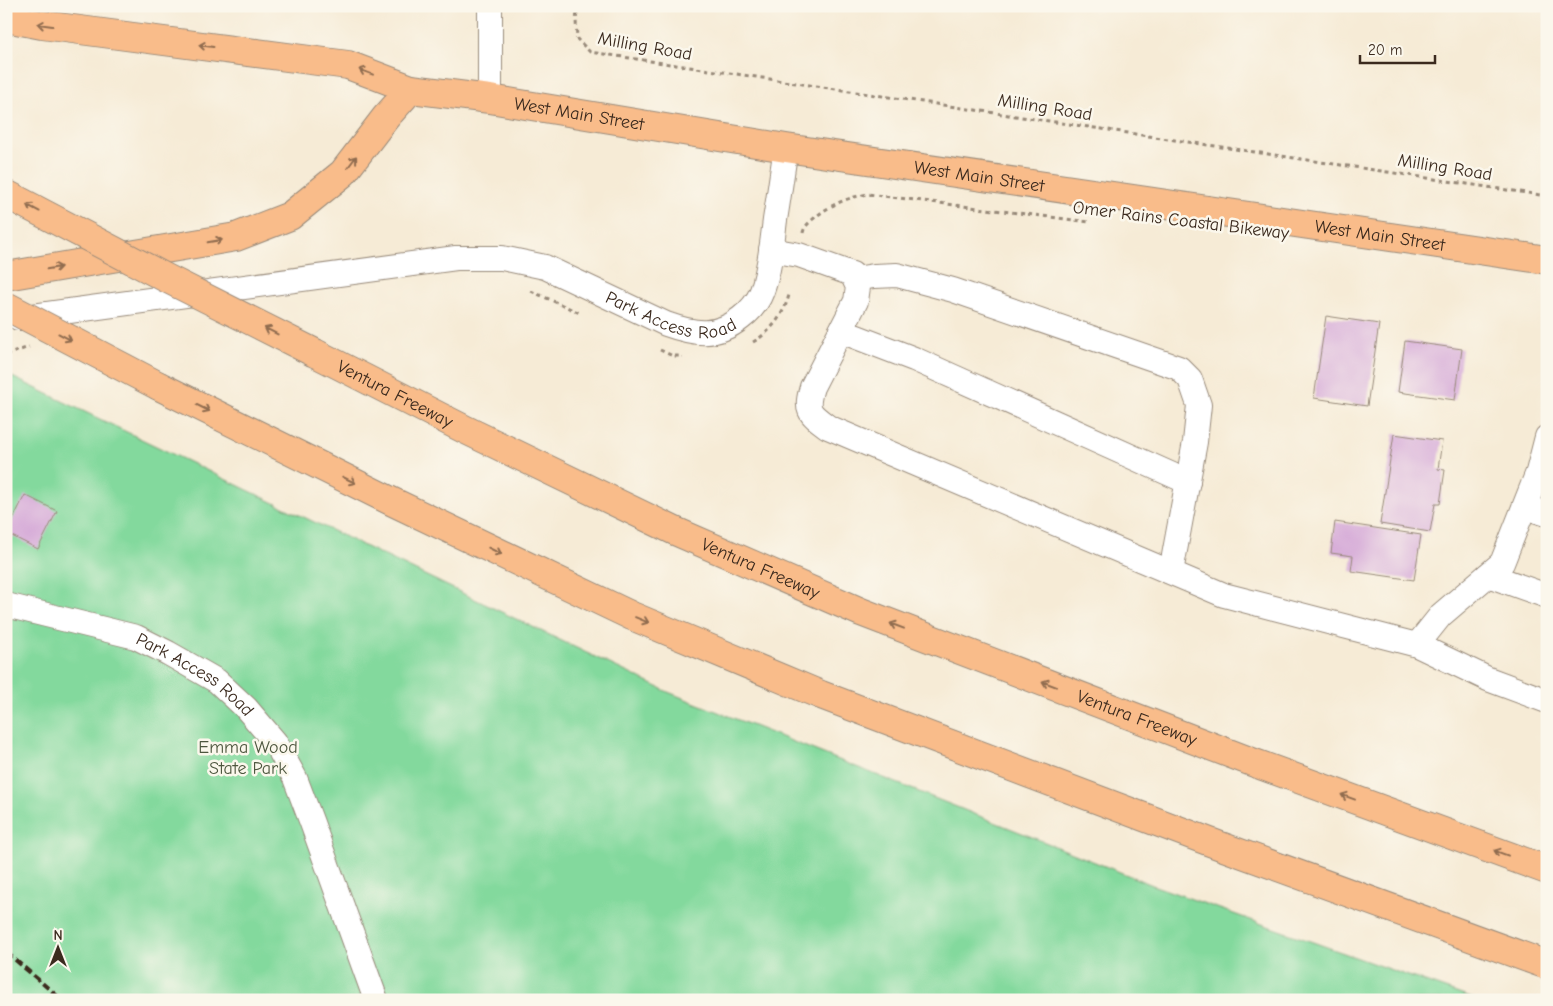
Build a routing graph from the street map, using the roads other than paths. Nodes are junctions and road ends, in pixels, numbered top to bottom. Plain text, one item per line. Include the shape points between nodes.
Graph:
1 (490, 6) edge
2 (6, 18) edge
3 (411, 89) junction
4 (490, 99) junction
5 (786, 148) junction
6 (6, 194) edge
7 (771, 250) junction
8 (456, 258) junction
9 (1547, 260) edge
10 (6, 276) edge
11 (439, 279) dead end
12 (854, 279) junction
13 (8, 317) edge
14 (841, 331) junction
15 (1547, 437) edge
16 (1188, 482) junction
17 (1524, 507) junction
18 (1547, 514) edge
19 (1171, 572) junction
20 (1488, 575) junction
21 (1547, 596) edge
22 (6, 606) edge
23 (1417, 645) junction
24 (1547, 701) edge
25 (1547, 870) edge
26 (1547, 965) edge
27 (376, 1000) edge

1 - 4 street
3 -> 2 main road, West Main Street via 348,65
3 - 4 main road, West Main Street
10 -> 3 main road via 236,237 290,216 343,173
4 - 5 main road, West Main Street
5 - 7 street, Park Access Road
5 - 9 main road, West Main Street
25 -> 6 main road, Ventura Freeway, bridge via 1252,762 862,612 675,531 314,353
7 - 8 street, Park Access Road via 762,292 755,304 746,315 712,333 682,330 666,324 545,267 502,258
7 - 12 street via 798,255 852,274
8 - 11 street
8 - 13 street, Park Access Road
12 - 14 street via 858,286 856,301
12 - 16 street via 897,275 953,290 1179,368 1190,379 1199,405
13 -> 26 main road, bridge via 160,386 632,616 821,694
14 - 16 street via 914,359
14 - 19 street via 812,387 808,402 811,414 828,427
15 - 17 street
16 - 19 street
17 - 18 street
17 - 20 street via 1502,563
19 - 23 street via 1224,595
20 - 21 street
20 - 23 street via 1441,615
22 - 27 street, Park Access Road via 136,637 217,681 246,708 274,742 295,778
23 - 24 street via 1488,679

